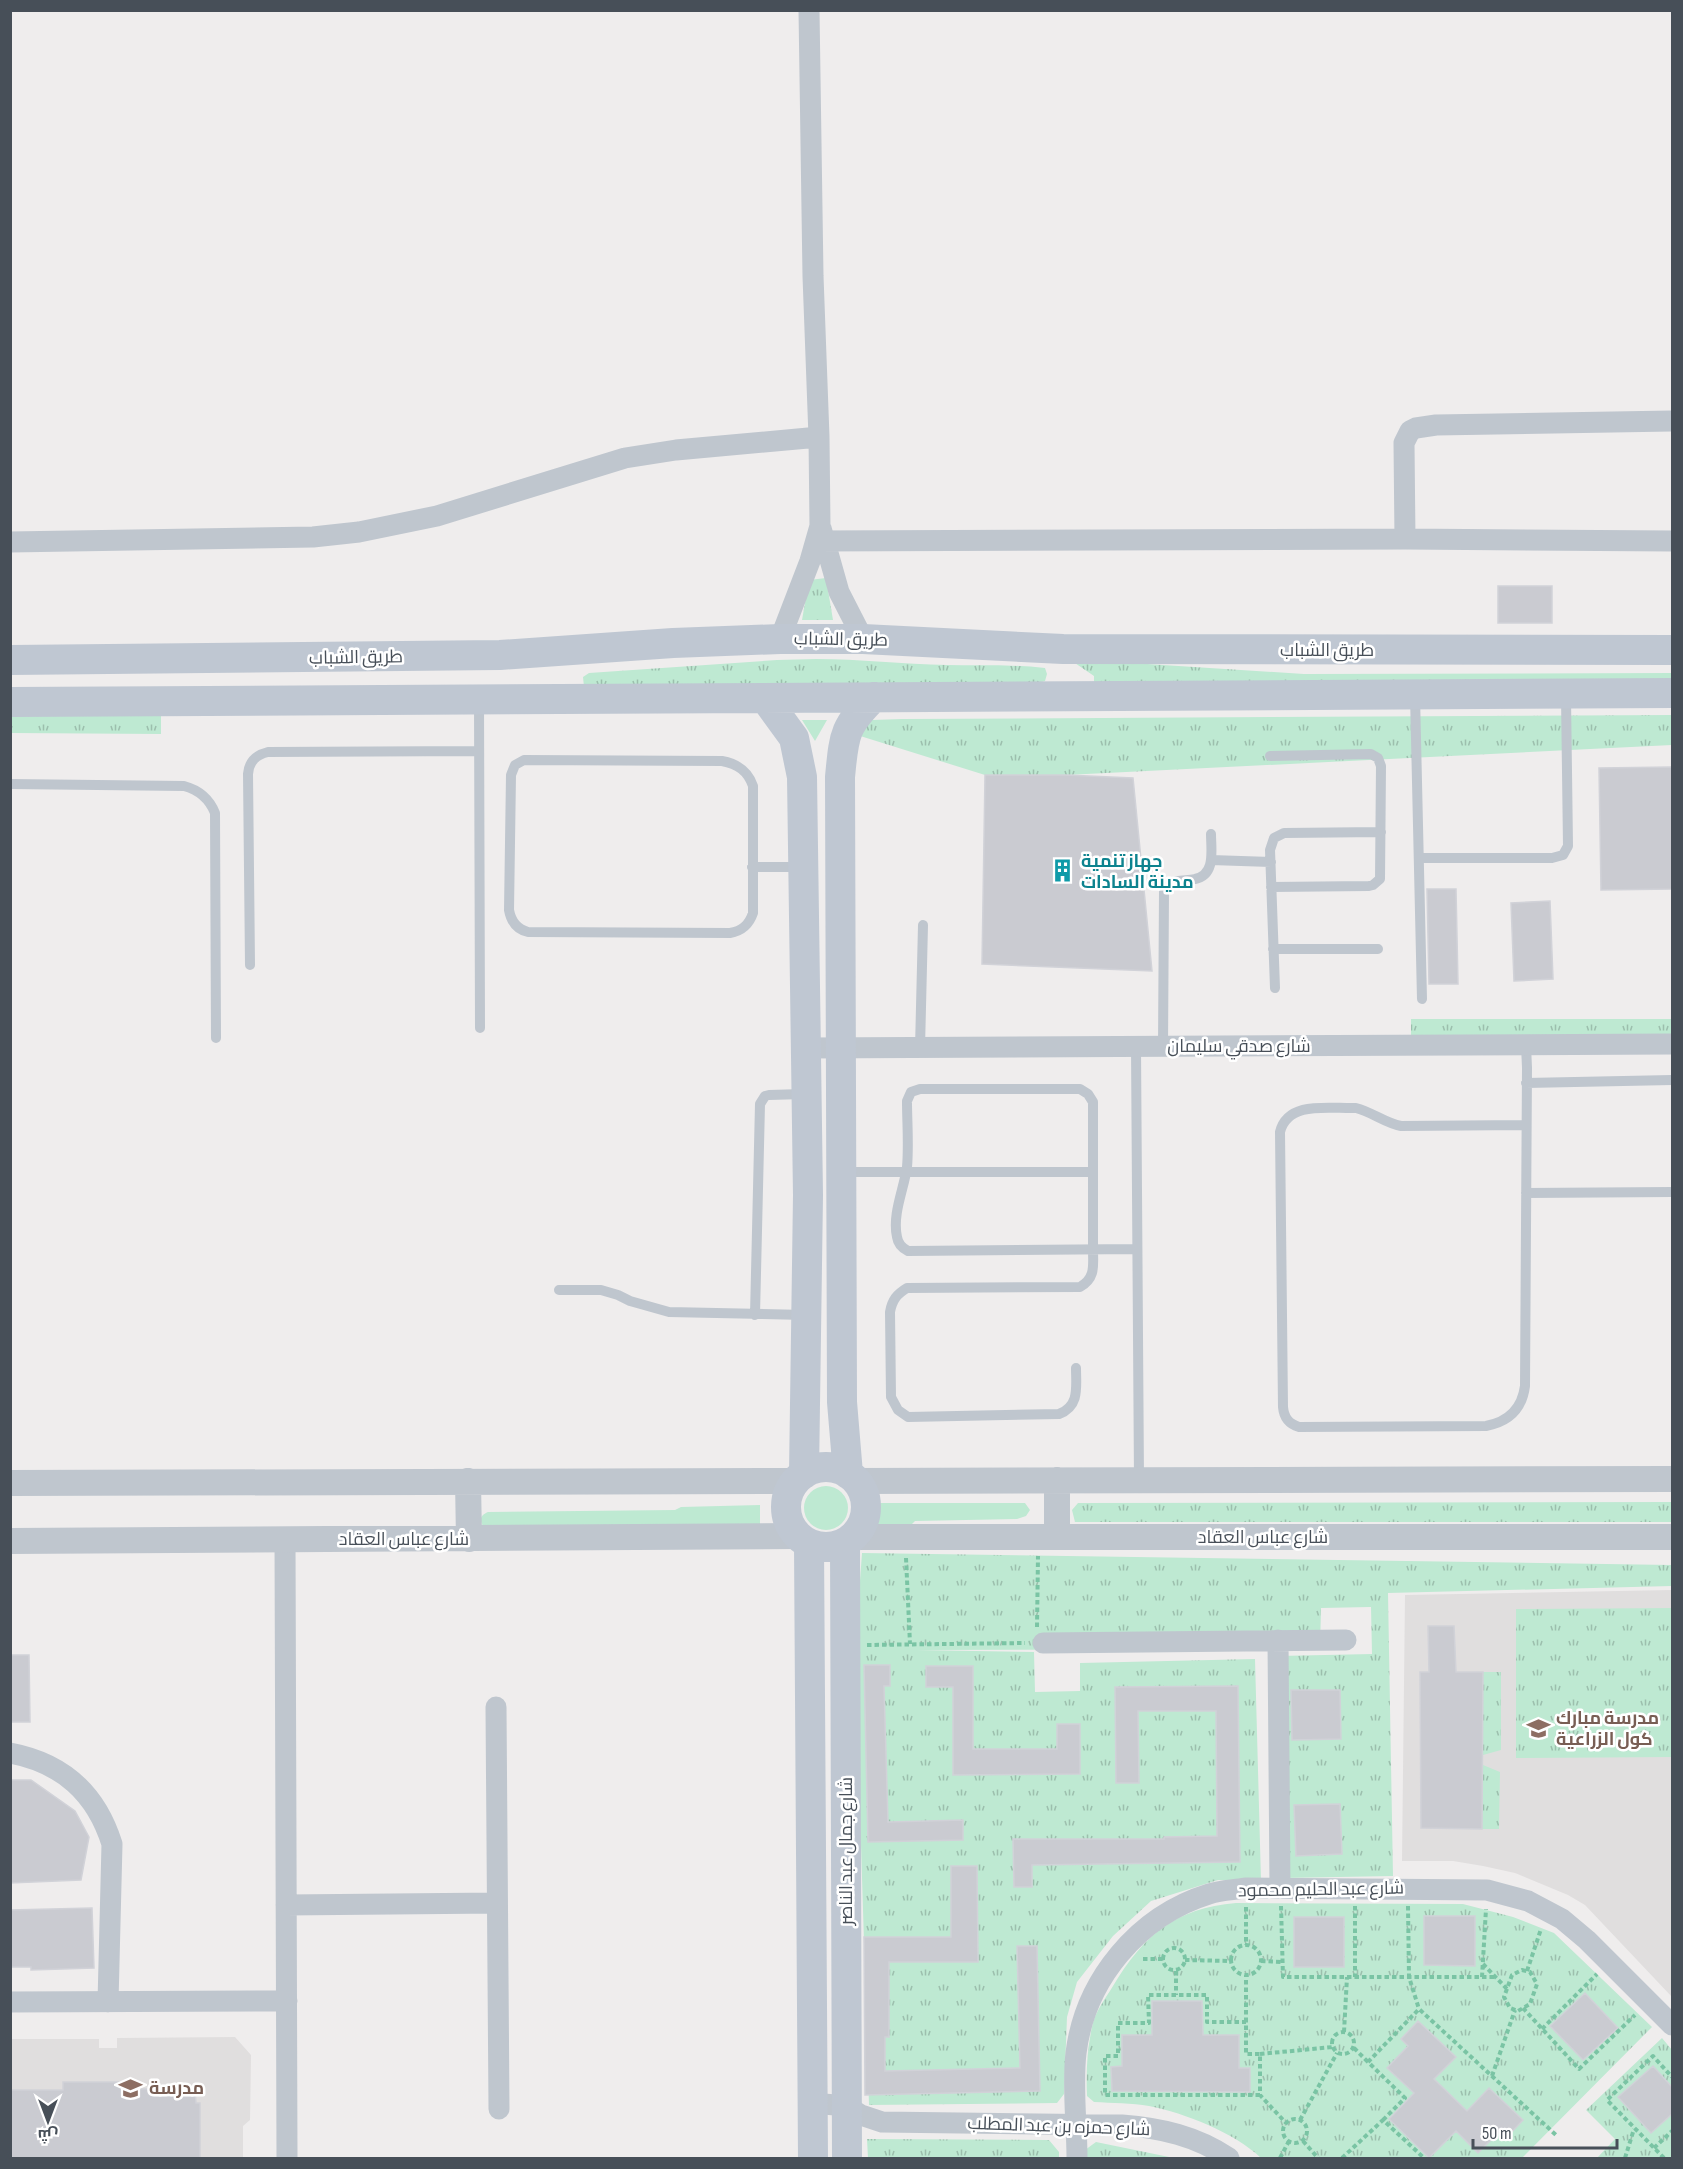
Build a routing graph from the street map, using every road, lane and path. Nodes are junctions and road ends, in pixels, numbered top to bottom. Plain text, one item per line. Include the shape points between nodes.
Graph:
1 (809, 10) edge
2 (1672, 421) edge
3 (819, 437) junction
4 (820, 536) junction
5 (1405, 539) junction
6 (1672, 541) edge
7 (10, 542) edge
8 (780, 639) junction
9 (863, 639) junction
10 (1063, 650) junction
11 (1672, 650) edge
12 (564, 651) junction
13 (10, 660) edge
14 (1672, 693) edge
15 (1415, 694) junction
16 (1566, 694) junction
17 (1064, 696) junction
18 (874, 697) junction
19 (765, 698) junction
20 (569, 699) junction
21 (479, 700) junction
22 (10, 702) edge
23 (479, 751) junction
24 (1269, 756) dead end
25 (802, 777) junction
26 (840, 777) junction
27 (10, 784) edge
28 (1381, 832) junction
29 (1211, 834) dead end
30 (1419, 858) junction
31 (1211, 860) junction
32 (1271, 862) junction
33 (752, 867) junction
34 (804, 867) junction
35 (1271, 887) junction
36 (923, 925) dead end
37 (1273, 949) junction
38 (1378, 949) dead end
39 (250, 965) dead end
40 (1275, 988) dead end
41 (1422, 999) dead end
42 (480, 1028) dead end
43 (216, 1038) dead end
44 (1672, 1044) edge
45 (1526, 1045) junction
46 (1136, 1047) junction
47 (1163, 1047) junction
48 (806, 1048) junction
49 (841, 1048) junction
50 (920, 1048) junction
51 (1672, 1080) edge
52 (1526, 1083) junction
53 (807, 1094) junction
54 (1526, 1125) junction
55 (906, 1172) junction
56 (1093, 1172) junction
57 (842, 1184) junction
58 (1672, 1192) edge
59 (1526, 1193) junction
60 (808, 1195) junction
61 (1137, 1249) junction
62 (1094, 1250) junction
63 (559, 1290) dead end
64 (755, 1314) junction
65 (806, 1316) junction
66 (1076, 1368) dead end
67 (800, 1477) junction
68 (852, 1477) junction
69 (1672, 1479) edge
70 (1057, 1480) junction
71 (1139, 1480) junction
72 (468, 1481) junction
73 (10, 1483) edge
74 (904, 1537) junction
75 (1048, 1537) junction
76 (1672, 1537) edge
77 (469, 1539) junction
78 (285, 1540) junction
79 (804, 1540) junction
80 (849, 1540) junction
81 (10, 1541) edge
82 (1278, 1640) junction
83 (1346, 1640) dead end
84 (1040, 1643) junction
85 (910, 1644) junction
86 (846, 1645) junction
87 (496, 1707) dead end
88 (10, 1753) edge
89 (1245, 1887) junction
90 (1280, 1888) junction
91 (1355, 1888) junction
92 (1408, 1888) junction
93 (1487, 1890) junction
94 (497, 1903) junction
95 (286, 1905) junction
96 (1548, 1910) junction
97 (1246, 1945) junction
98 (1185, 1960) junction
99 (1231, 1961) junction
100 (1262, 1961) junction
101 (1282, 1962) junction
102 (1610, 1962) junction
103 (1483, 1964) junction
104 (1176, 1971) junction
105 (1527, 1971) junction
106 (1246, 1975) junction
107 (1347, 1977) junction
108 (1355, 1977) junction
109 (1409, 1977) junction
110 (1482, 1977) junction
111 (1495, 1977) junction
112 (1507, 1989) junction
113 (1176, 1995) junction
114 (286, 2001) junction
115 (1648, 2001) junction
116 (10, 2002) edge
117 (108, 2002) junction
118 (1523, 2008) junction
119 (1419, 2009) junction
120 (1515, 2010) junction
121 (1246, 2022) junction
122 (1672, 2025) edge
123 (1542, 2028) junction
124 (1344, 2032) junction
125 (1333, 2047) junction
126 (1354, 2048) junction
127 (1337, 2053) junction
128 (1260, 2054) junction
129 (1368, 2062) junction
130 (1492, 2076) junction
131 (1672, 2077) edge
132 (1260, 2095) junction
133 (812, 2103) junction
134 (847, 2106) junction
135 (499, 2109) dead end
136 (1300, 2120) junction
137 (1383, 2120) junction
138 (882, 2122) junction
139 (1077, 2124) junction
140 (1286, 2124) junction
141 (1634, 2128) junction
142 (1672, 2131) edge
143 (1556, 2135) dead end
144 (1289, 2141) junction
145 (1302, 2141) junction
146 (1654, 2148) junction
147 (813, 2152) edge
148 (847, 2152) edge
149 (287, 2158) edge
150 (1077, 2158) edge
151 (1229, 2158) edge
152 (1280, 2158) edge
153 (1318, 2158) edge
154 (1342, 2158) edge
155 (1423, 2158) edge
156 (1625, 2158) edge
157 (1664, 2158) edge

1 - 3 street
2 - 5 street via 1416,428 1404,442
3 - 4 street
3 - 7 street via 625,458 436,516 359,532 313,537
4 - 5 street
4 - 8 street
4 - 9 street via 839,592
5 - 6 street
8 - 9 main road, طريق الشباب
8 - 12 main road, طريق الشباب
9 - 10 main road, طريق الشباب
10 - 11 main road, طريق الشباب
10 - 17 main road via 1073,659 1078,672 1074,686
12 - 13 main road, طريق الشباب
12 - 20 main road via 558,676
14 - 16 main road
15 - 16 main road
15 - 17 main road
15 - 30 lane
16 - 30 lane via 1568,846 1563,855
17 - 18 main road
18 - 19 main road
18 - 26 main road via 844,736
19 - 20 main road
19 - 25 main road via 794,738
20 - 21 main road
21 - 22 main road
21 - 23 lane
23 - 39 lane via 268,752 255,758 248,774
23 - 42 lane
24 - 28 lane via 1375,755 1381,766
25 - 26 main road via 824,771
25 - 34 main road
26 - 49 main road
27 - 43 lane via 184,786 206,798 215,813
28 - 32 lane via 1284,833 1274,838
28 - 35 lane via 1380,879 1374,885
29 - 31 lane
30 - 41 lane
31 - 32 lane
31 - 47 lane via 1202,876 1176,881 1164,892
32 - 35 lane
33 - 33 lane via 753,786 743,770 730,762 524,760 512,770 509,910 522,931 736,932 747,925 753,913
33 - 34 lane
34 - 48 main road
35 - 37 lane
36 - 50 lane
37 - 38 lane
37 - 40 lane
44 - 45 street, شارع صدقي سليمان
45 - 47 street, شارع صدقي سليمان
45 - 52 lane
46 - 47 street, شارع صدقي سليمان
46 - 50 street, شارع صدقي سليمان
46 - 61 lane
48 - 49 street, شارع صدقي سليمان
48 - 53 main road
49 - 50 street, شارع صدقي سليمان
49 - 57 main road
51 - 52 lane
52 - 54 lane
53 - 60 main road
53 - 64 lane via 769,1095 760,1104
54 - 59 lane
54 - 59 lane via 1401,1126 1356,1108 1305,1109 1286,1118 1280,1132 1285,1418 1299,1427 1485,1426 1510,1416 1521,1403 1525,1386
55 - 56 lane
55 - 56 lane via 907,1101 911,1092 920,1089 1084,1091 1093,1102
55 - 57 lane
55 - 62 lane via 896,1234 899,1245 908,1251
56 - 62 lane
57 - 60 main road
57 - 68 main road via 842,1402
58 - 59 lane
60 - 65 main road
61 - 62 lane
61 - 71 lane
62 - 66 lane via 1094,1272 1080,1287 907,1288 895,1298 890,1312 891,1397 898,1410 908,1416 1059,1414 1075,1400
63 - 64 lane via 601,1290 669,1312
64 - 65 lane
65 - 67 main road
67 - 68 main road via 818,1468 834,1468
67 - 72 street
67 - 79 main road via 788,1494 786,1509 789,1524
68 - 70 street
68 - 80 main road via 863,1491 866,1516
69 - 71 street
70 - 71 street
70 - 75 street
72 - 73 street
72 - 77 street
74 - 75 street, شارع عباس العقاد
74 - 80 street, شارع عباس العقاد
74 - 85 path
75 - 76 street, شارع عباس العقاد
75 - 84 path
77 - 78 street, شارع عباس العقاد
77 - 79 street, شارع عباس العقاد
78 - 81 street, شارع عباس العقاد
78 - 95 street
79 - 80 main road via 827,1547
79 - 133 main road, شارع جمال عبد الناصر
80 - 86 main road, شارع جمال عبد الناصر
82 - 83 street
82 - 84 street
82 - 90 street
84 - 85 path
85 - 86 path
86 - 134 main road, شارع جمال عبد الناصر
87 - 94 street
88 - 117 street via 38,1760 66,1775 90,1799 107,1828 112,1844
89 - 90 street, شارع عبد الحليم محمود
89 - 97 path
89 - 139 street, شارع عبد الحليم محمود via 1210,1894 1174,1908 1143,1930 1116,1958 1096,1987 1083,2020 1076,2054
90 - 91 street, شارع عبد الحليم محمود
90 - 101 path
91 - 92 street, شارع عبد الحليم محمود
91 - 108 path
92 - 93 street, شارع عبد الحليم محمود
92 - 109 path
93 - 96 street, شارع عبد الحليم محمود
93 - 103 path
94 - 95 street
94 - 135 street
95 - 114 street
96 - 102 street, شارع عبد الحليم محمود via 1575,1928
96 - 105 path
97 - 99 path via 1237,1948
97 - 100 path via 1255,1948
98 - 99 path
98 - 104 path
98 - 104 path via 1179,1949 1165,1952 1163,1963
99 - 106 path via 1235,1970
100 - 101 path
100 - 106 path via 1258,1970
101 - 107 path via 1283,1977
102 - 115 street, شارع عبد الحليم محمود
102 - 123 path
103 - 110 path
103 - 111 path
104 - 113 path
105 - 112 path via 1512,1975
105 - 118 path via 1537,1984 1530,2004
106 - 121 path
107 - 108 path
107 - 124 path
108 - 109 path
109 - 110 path
109 - 119 path
110 - 111 path
111 - 112 path
112 - 120 path via 1504,1997
113 - 121 path via 1207,1995 1207,2022
113 - 132 path via 1148,1995 1149,2023 1118,2023 1118,2056 1105,2056 1104,2095
114 - 117 street
114 - 149 street
115 - 122 street, شارع عبد الحليم محمود
115 - 123 path via 1579,2069
116 - 117 street
118 - 120 path
118 - 123 path
119 - 129 path
119 - 130 path
120 - 130 path
121 - 128 path via 1246,2054
124 - 125 path via 1334,2037
124 - 126 path via 1353,2037
125 - 127 path
125 - 128 path
126 - 127 path via 1345,2055
126 - 129 path
127 - 136 path
128 - 132 path
129 - 137 path via 1405,2098
130 - 143 path
131 - 141 path via 1653,2056 1607,2100
132 - 140 path
133 - 134 street, شارع حمزه بن عبد المطلب
133 - 147 main road, شارع جمال عبد الناصر
134 - 138 street, شارع حمزه بن عبد المطلب
134 - 148 main road, شارع جمال عبد الناصر
136 - 140 path
136 - 145 path via 1308,2130
137 - 154 path
137 - 155 path
138 - 139 street, شارع حمزه بن عبد المطلب
138 - 148 street, شارع حمزه بن عبد المطلب via 860,2130 852,2137
139 - 150 street, شارع عبد الحليم محمود
139 - 151 street, شارع حمزه بن عبد المطلب via 1154,2128 1185,2135
140 - 144 path via 1283,2131
141 - 146 path
141 - 156 path
142 - 146 path
144 - 145 path
144 - 152 path
145 - 153 path
146 - 157 path
147 - 148 street

